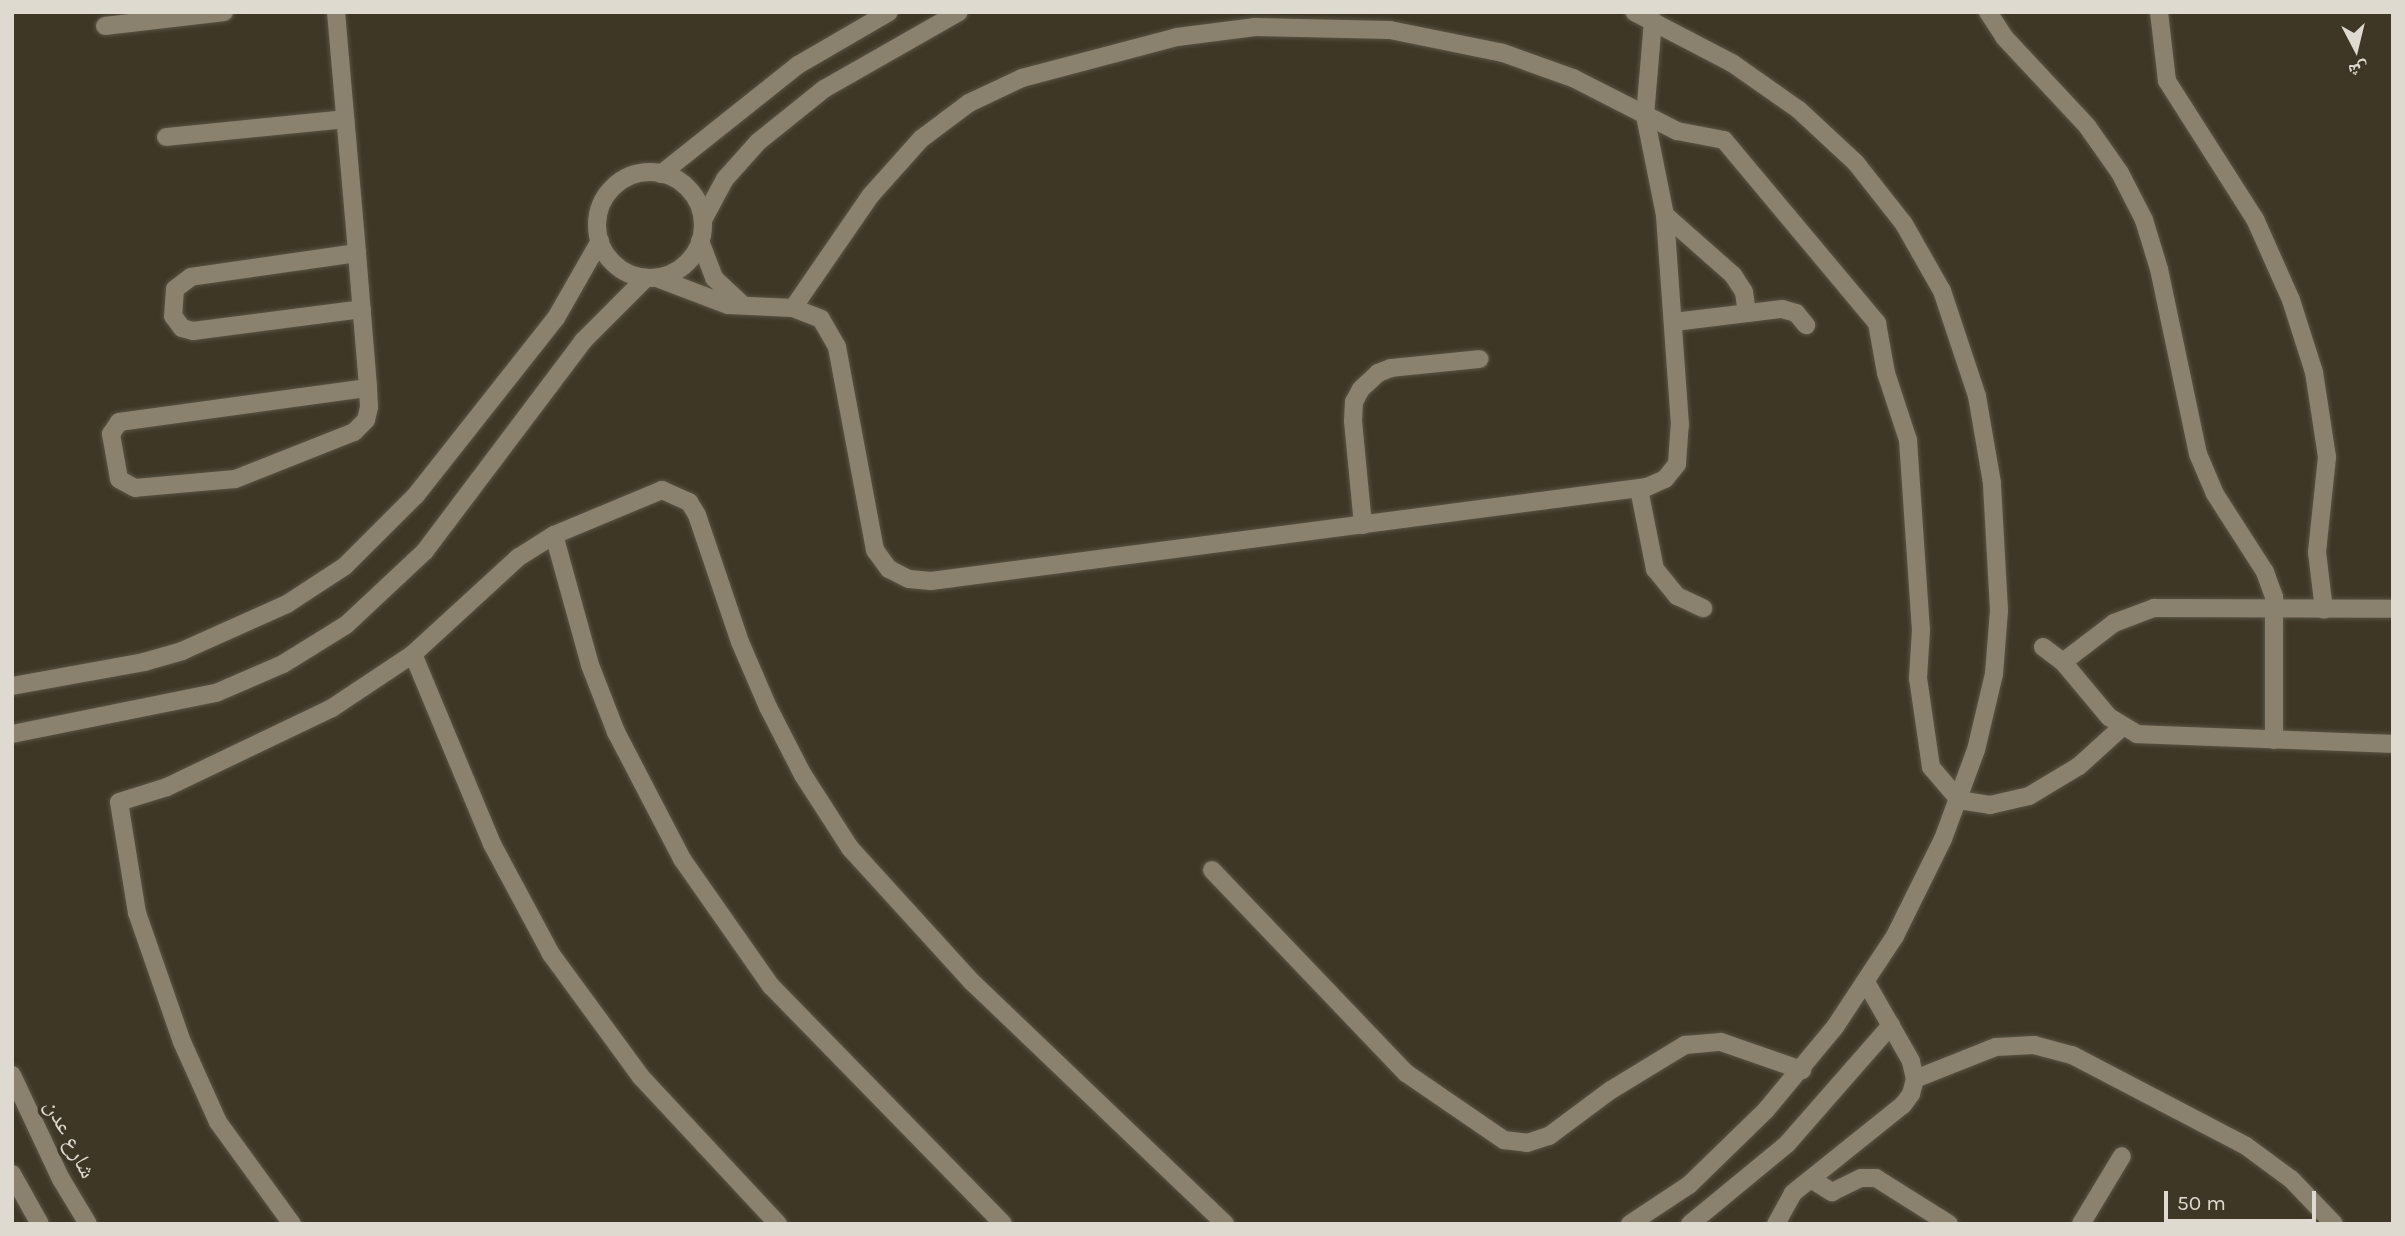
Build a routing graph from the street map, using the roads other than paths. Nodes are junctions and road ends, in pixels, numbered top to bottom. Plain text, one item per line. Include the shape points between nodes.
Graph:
1 (224, 12) edge
2 (336, 12) edge
3 (889, 12) edge
4 (959, 12) edge
5 (1634, 12) edge
6 (1988, 12) edge
7 (2159, 12) edge
8 (1653, 20) junction
9 (104, 26) dead end
10 (1645, 116) junction
11 (345, 119) junction
12 (166, 137) dead end
13 (661, 174) junction
14 (1665, 215) junction
15 (703, 220) junction
16 (600, 241) junction
17 (700, 241) junction
18 (357, 253) junction
19 (652, 278) junction
20 (749, 308) junction
21 (362, 309) junction
22 (793, 309) junction
23 (1747, 313) junction
24 (1674, 322) junction
25 (1806, 325) dead end
26 (1480, 359) dead end
27 (368, 388) junction
28 (1639, 489) junction
29 (1363, 524) junction
30 (554, 534) junction
31 (1703, 608) dead end
32 (2275, 609) junction
33 (2393, 609) edge
34 (2324, 610) junction
35 (2043, 647) dead end
36 (413, 654) junction
37 (2063, 662) junction
38 (12, 686) edge
39 (2122, 727) junction
40 (12, 734) edge
41 (2274, 740) junction
42 (2393, 744) edge
43 (1959, 800) junction
44 (1212, 870) dead end
45 (1866, 982) junction
46 (1891, 1025) junction
47 (1802, 1070) junction
48 (12, 1075) edge
49 (1915, 1079) junction
50 (2122, 1156) dead end
51 (12, 1174) edge
52 (1811, 1179) junction
53 (1700, 1220) edge
54 (40, 1224) edge
55 (88, 1224) edge
56 (292, 1224) edge
57 (778, 1224) edge
58 (1003, 1224) edge
59 (1225, 1224) edge
60 (1630, 1224) edge
61 (1776, 1224) edge
62 (1949, 1224) edge
63 (2081, 1224) edge
64 (2334, 1224) edge

1 - 9 street
2 - 11 street
3 - 13 street via 798,65
4 - 15 street via 836,81 768,134 724,179
5 - 8 street
6 - 32 street via 2004,37 2087,126 2133,196 2159,269 2198,454 2216,494 2265,572
7 - 34 street via 2166,81 2255,219 2291,300 2314,372 2328,457 2317,552
8 - 10 street
8 - 43 street via 1755,78 1829,135 1904,224 1956,325 1984,433 1997,534 1999,610 1987,713
10 - 14 street
10 - 22 street via 1602,91 1538,64 1430,36 1295,25 1177,37 1022,78 944,120 871,195
10 - 43 street via 1677,131 1724,141 1877,323 1886,373 1908,440 1921,630 1918,678 1931,767
11 - 12 street
11 - 18 street
13 - 15 street via 693,195
13 - 16 street via 635,175 614,187 600,208
14 - 23 street via 1733,275 1744,292
14 - 24 street
15 - 17 street
16 - 19 street via 617,267
16 - 38 street via 580,281 547,329 416,495 345,566 287,604 182,651
17 - 19 street via 685,264
17 - 20 street via 722,289
18 - 21 street
18 - 21 street via 191,277 175,289 173,316 182,328 193,331
19 - 20 street
19 - 40 street via 583,341 425,551 346,625 283,664 216,693
20 - 22 street
21 - 27 street
22 - 29 street via 821,319 831,332 875,550 889,569 909,579 931,581
23 - 24 street
23 - 25 street via 1790,310
24 - 28 street via 1680,454 1665,479
26 - 29 street via 1391,368 1361,389 1354,402 1353,421
27 - 27 street via 368,413 360,427 250,475 135,488 119,479 111,434 119,422
28 - 29 street
28 - 31 street via 1655,569 1677,596
30 - 36 street via 497,575
30 - 58 street via 590,665 616,732 689,870 771,986
30 - 59 street via 647,493 662,490 690,502 768,707 803,775 850,848 972,982
32 - 34 street
32 - 37 street via 2182,606 2141,611 2108,626
32 - 41 street
33 - 34 street
35 - 37 street
36 - 56 street via 332,708 167,787 119,802 137,913 173,1021 218,1122
36 - 57 street via 492,844 551,954 641,1077
37 - 39 street
39 - 41 street via 2154,736
39 - 43 street via 2079,766 2029,796 1990,805
41 - 42 street
43 - 45 street via 1920,888
44 - 47 street via 1406,1073 1504,1140 1527,1143 1549,1136 1611,1090 1685,1045 1721,1042
45 - 46 street
45 - 47 street
46 - 49 street via 1911,1061
46 - 53 street via 1796,1134
47 - 60 street via 1714,1164
48 - 55 street, شارع عدن via 55,1168
49 - 52 street via 1903,1105
49 - 64 street via 1996,1047 2034,1045 2072,1055 2246,1146 2291,1178
50 - 63 street
51 - 54 street
52 - 61 street via 1793,1194
52 - 62 street via 1832,1192 1861,1178 1877,1178

